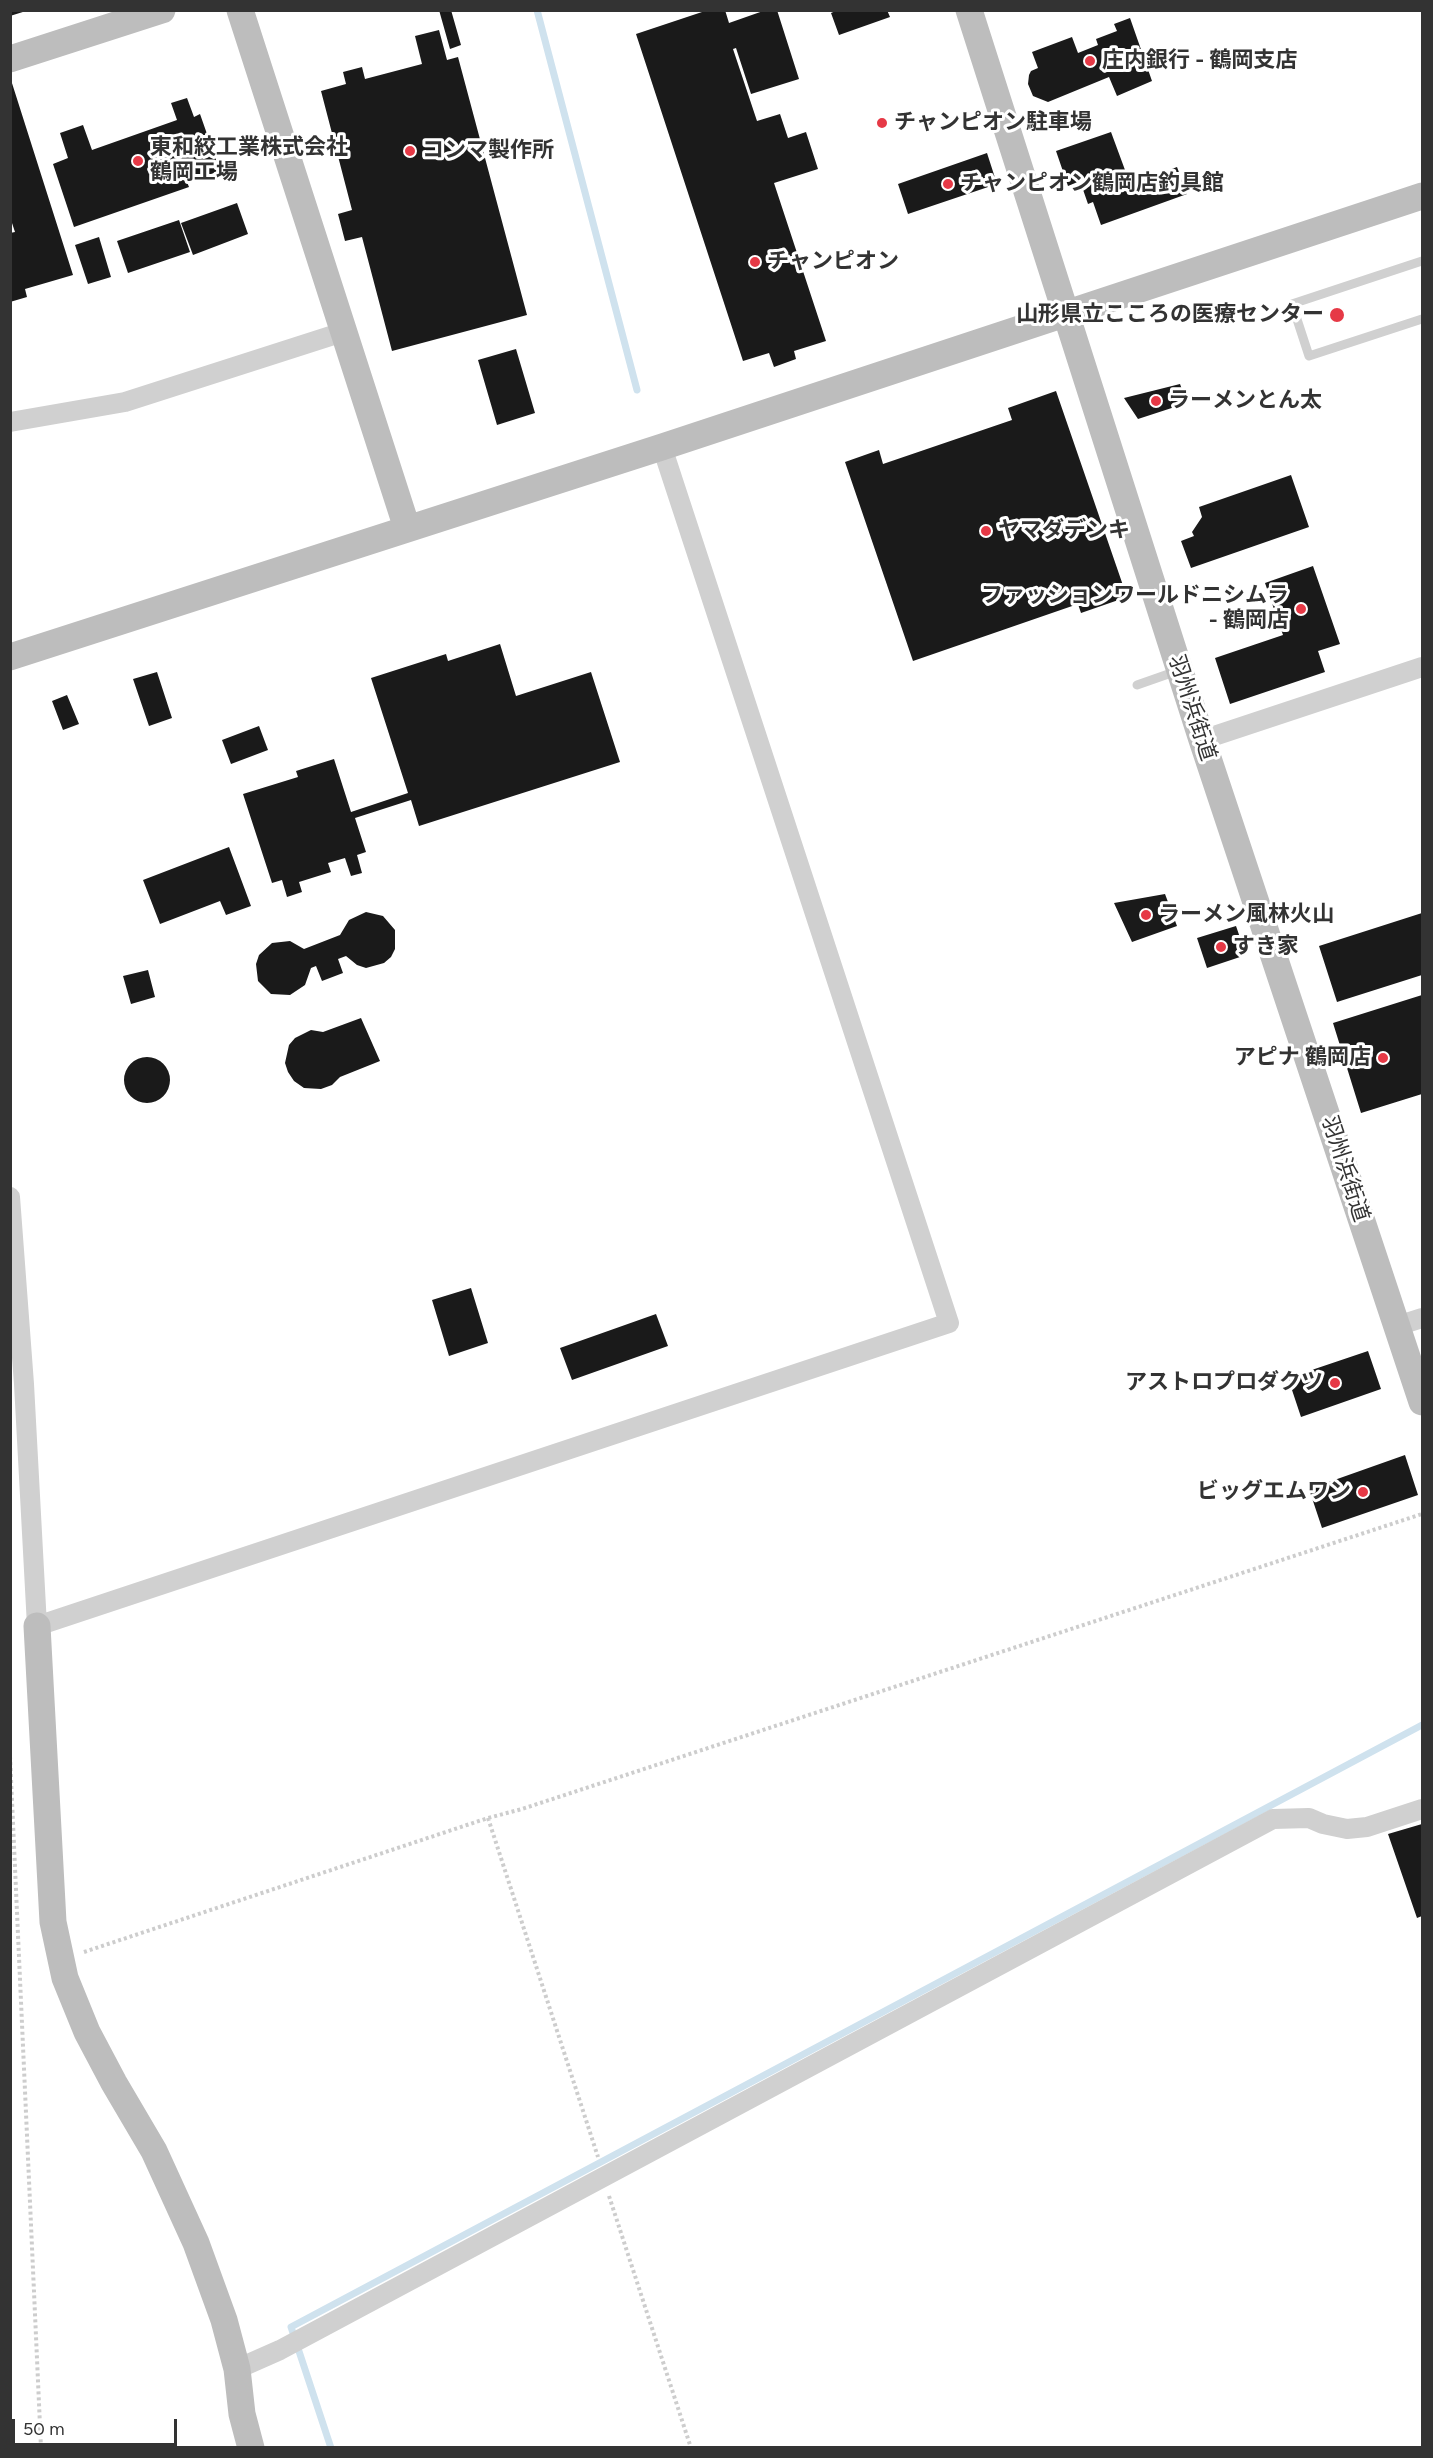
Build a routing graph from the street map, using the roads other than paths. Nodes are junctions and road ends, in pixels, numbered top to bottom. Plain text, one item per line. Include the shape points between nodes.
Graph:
1 (162, 10) edge
2 (240, 10) edge
3 (969, 10) edge
4 (10, 59) edge
5 (1422, 196) edge
6 (1422, 261) edge
7 (1067, 314) junction
8 (1422, 319) edge
9 (343, 332) junction
10 (10, 422) edge
11 (662, 447) junction
12 (407, 528) junction
13 (10, 657) edge
14 (1422, 667) edge
15 (1180, 671) junction
16 (1137, 685) dead end
17 (1202, 740) junction
18 (10, 1197) edge
19 (1422, 1318) edge
20 (1397, 1326) junction
21 (1422, 1402) edge
22 (37, 1626) junction
23 (1422, 1809) edge
24 (237, 2369) junction
25 (251, 2448) edge

1 - 4 street
2 - 9 street
3 - 7 street, 羽州浜街道
5 - 7 street
6 - 8 lane via 1292,304 1309,356
7 - 11 street
7 - 15 street, 羽州浜街道
9 - 10 street via 125,402
9 - 12 street
11 - 12 street
11 - 22 street via 949,1323
12 - 13 street
14 - 17 street
15 - 16 lane
15 - 17 street, 羽州浜街道
17 - 20 street, 羽州浜街道
18 - 22 street
19 - 20 street
20 - 21 street, 羽州浜街道
22 - 24 street via 53,1922 65,1978 87,2032 154,2151 196,2243
23 - 24 street via 1367,1827 1347,1829 1309,1818 1273,1820 280,2350
24 - 25 street

